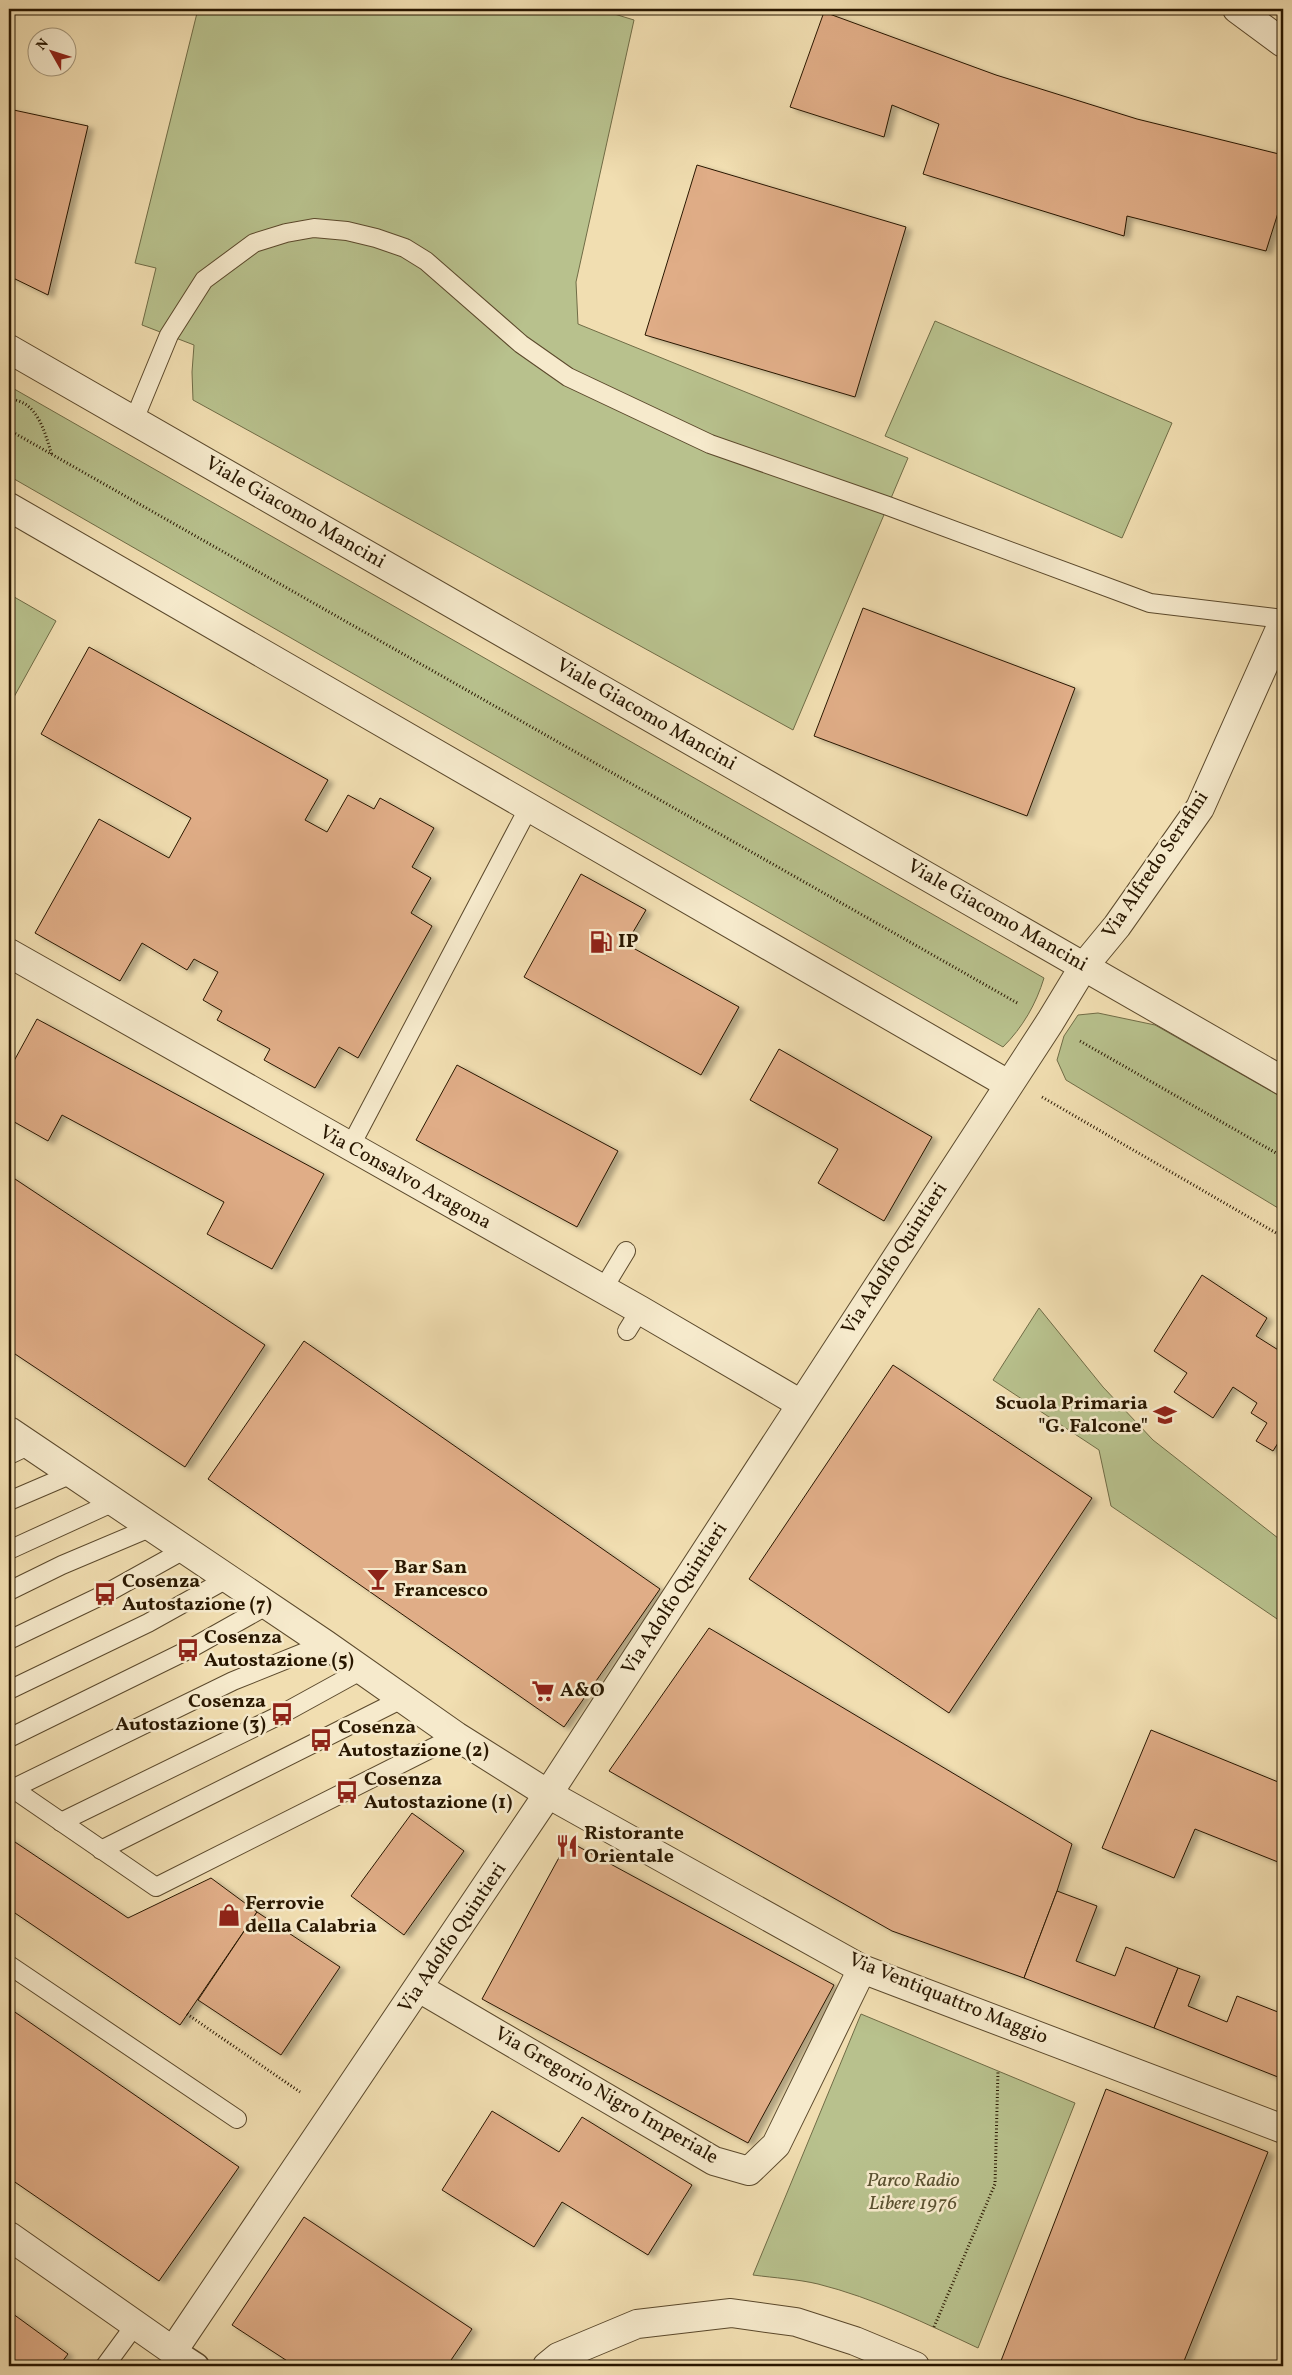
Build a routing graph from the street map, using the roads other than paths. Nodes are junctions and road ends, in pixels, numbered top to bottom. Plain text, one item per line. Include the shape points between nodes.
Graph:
1 (1251, 13) edge
2 (1283, 43) edge
3 (9, 349) edge
4 (134, 420) junction
5 (9, 507) edge
6 (1283, 621) edge
7 (529, 807) junction
8 (9, 953) edge
9 (1084, 966) junction
10 (1283, 1081) edge
11 (1008, 1084) junction
12 (350, 1146) junction
13 (626, 1251) dead end
14 (603, 1289) junction
15 (801, 1404) junction
16 (16, 1444) edge
17 (72, 1474) junction
18 (9, 1501) edge
19 (114, 1502) junction
20 (152, 1527) junction
21 (9, 1550) edge
22 (184, 1550) junction
23 (227, 1578) junction
24 (9, 1591) edge
25 (268, 1605) junction
26 (9, 1640) edge
27 (324, 1644) junction
28 (362, 1670) junction
29 (9, 1690) edge
30 (404, 1698) junction
31 (456, 1736) junction
32 (9, 1738) edge
33 (11, 1787) edge
34 (548, 1794) junction
35 (61, 1822) junction
36 (101, 1850) junction
37 (9, 1965) edge
38 (862, 1969) junction
39 (419, 1988) junction
40 (237, 2119) dead end
41 (1283, 2129) edge
42 (9, 2236) edge
43 (135, 2325) junction
44 (173, 2351) junction
45 (105, 2366) edge
46 (196, 2366) edge
47 (547, 2366) edge
48 (915, 2366) edge

1 - 2 street
3 - 4 street, Viale Giacomo Mancini
4 - 6 lane via 169,335 204,280 254,244 286,233 314,228 347,231 405,248 426,261 521,344 568,377 710,444 1150,603
4 - 9 street, Viale Giacomo Mancini
5 - 7 street
6 - 9 street, Via Alfredo Serafini via 1200,808 1117,926
7 - 11 street
7 - 12 lane
8 - 12 street, Via Consalvo Aragona
9 - 10 street, Viale Giacomo Mancini
9 - 11 street, Via Adolfo Quintieri
11 - 15 street, Via Adolfo Quintieri
12 - 14 street, Via Consalvo Aragona
13 - 14 lane
14 - 15 street, Via Consalvo Aragona via 633,1321
15 - 34 street, Via Adolfo Quintieri
16 - 17 street, Via Ventiquattro Maggio
17 - 18 lane
17 - 19 street, Via Ventiquattro Maggio
19 - 20 street, Via Ventiquattro Maggio
19 - 21 lane
20 - 22 street, Via Ventiquattro Maggio
20 - 24 lane
22 - 23 street, Via Ventiquattro Maggio
22 - 26 lane via 105,1594
23 - 25 street, Via Ventiquattro Maggio
23 - 29 lane via 148,1623
25 - 27 street, Via Ventiquattro Maggio
25 - 32 lane via 188,1650
27 - 28 street, Via Ventiquattro Maggio
27 - 33 lane via 233,1681
28 - 30 street, Via Ventiquattro Maggio
28 - 35 lane via 282,1714
30 - 31 street, Via Ventiquattro Maggio
30 - 36 lane
31 - 34 street, Via Ventiquattro Maggio
31 - 36 lane via 156,1887
33 - 35 lane
34 - 38 street, Via Ventiquattro Maggio
34 - 39 street, Via Adolfo Quintieri
35 - 36 lane
37 - 40 lane
38 - 39 street, Via Gregorio Nigro Imperiale via 776,2145 749,2171 714,2161
38 - 41 street, Via Ventiquattro Maggio
39 - 44 street, Via Adolfo Quintieri
42 - 43 street
43 - 44 street
43 - 45 lane
44 - 46 street
47 - 48 street via 558,2357 637,2324 731,2313 796,2322 855,2340

